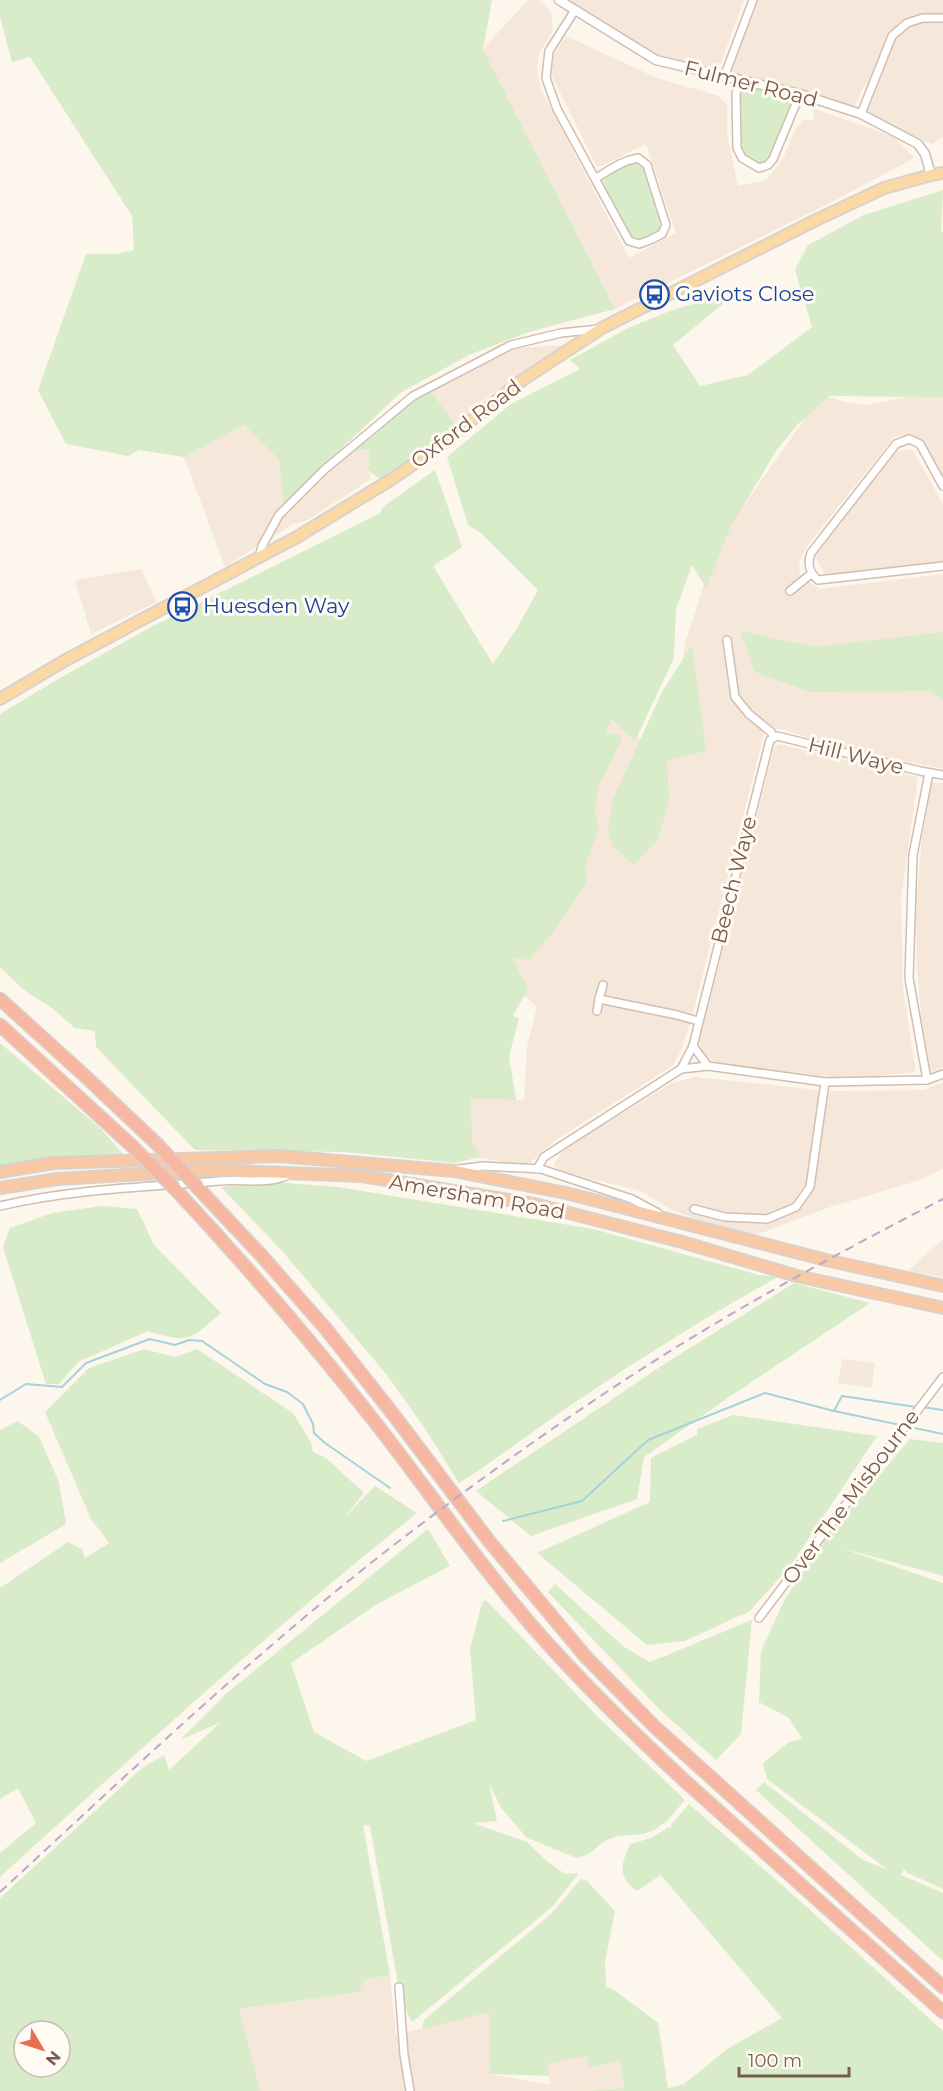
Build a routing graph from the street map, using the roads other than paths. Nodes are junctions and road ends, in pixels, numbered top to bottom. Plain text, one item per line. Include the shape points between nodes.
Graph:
1 (558, 0) edge
2 (753, 0) edge
3 (575, 10) junction
4 (943, 18) edge
5 (724, 77) junction
6 (740, 80) junction
7 (800, 94) junction
8 (861, 114) junction
9 (943, 173) edge
10 (931, 175) junction
11 (596, 178) junction
12 (602, 328) junction
13 (943, 486) edge
14 (259, 557) junction
15 (943, 566) edge
16 (811, 574) junction
17 (790, 591) dead end
18 (727, 640) dead end
19 (0, 699) edge
20 (772, 738) junction
21 (929, 773) junction
22 (943, 775) edge
23 (603, 985) dead end
24 (0, 999) edge
25 (599, 999) junction
26 (597, 1011) dead end
27 (698, 1021) junction
28 (0, 1025) edge
29 (693, 1046) junction
30 (708, 1066) junction
31 (681, 1069) junction
32 (943, 1074) edge
33 (927, 1080) junction
34 (825, 1082) junction
35 (537, 1169) junction
36 (454, 1171) junction
37 (0, 1172) edge
38 (293, 1173) junction
39 (0, 1188) edge
40 (0, 1206) edge
41 (694, 1209) dead end
42 (672, 1221) junction
43 (943, 1286) edge
44 (943, 1308) edge
45 (943, 1377) edge
46 (759, 1618) dead end
47 (399, 1987) dead end
48 (943, 1987) edge
49 (943, 2012) edge
50 (410, 2091) edge

1 - 3 street, Fulmer Road
2 - 5 street
3 - 5 street, Fulmer Road via 656,60
3 - 11 street via 549,51 546,78 557,109
4 - 8 street via 907,23 892,36
5 - 6 street, Fulmer Road
6 - 7 street, Fulmer Road
6 - 7 street via 736,94 737,148 742,158 759,168 773,159
7 - 8 street, Fulmer Road
8 - 10 street, Fulmer Road via 918,144
9 - 10 main road, Oxford Road
10 - 12 main road, Oxford Road via 884,188
11 - 11 street via 629,241 639,244 662,234 666,225 664,215 647,165 638,158 628,160
12 - 14 main road, Oxford Road via 521,381 392,479
12 - 14 street via 511,345 414,396 324,470 279,515
13 - 16 street via 920,444 909,439 896,444 811,553
14 - 19 main road, Oxford Road
15 - 16 street via 827,580 818,580
16 - 17 street
18 - 20 street via 735,697 771,732
20 - 21 street, Hill Waye
20 - 27 street, Beech Waye
21 - 22 street, Hill Waye
21 - 33 street via 913,855 909,978
23 - 25 street
24 - 48 highway, bridge via 157,1144 261,1255 326,1329 502,1558 586,1657 654,1727
25 - 26 street
25 - 27 street
27 - 29 street, Beech Waye
28 - 49 highway, bridge via 132,1146 242,1262 378,1426 506,1595 571,1668 686,1782
29 - 30 street
29 - 31 street, Beech Waye
30 - 31 street
30 - 34 street
31 - 35 street via 544,1157
32 - 33 street
33 - 34 street
34 - 41 street via 810,1187 796,1207 767,1219 725,1217
35 - 36 street via 483,1166
35 - 42 street via 632,1199
36 - 37 highway via 280,1156 54,1163
36 - 42 highway via 566,1193
38 - 39 highway, Amersham Road via 213,1170 57,1179
38 - 40 street via 278,1180 228,1180 51,1195
38 - 44 highway, Amersham Road via 362,1176 534,1204 797,1276
42 - 43 highway
45 - 46 street, Over The Misbourne
47 - 50 street

